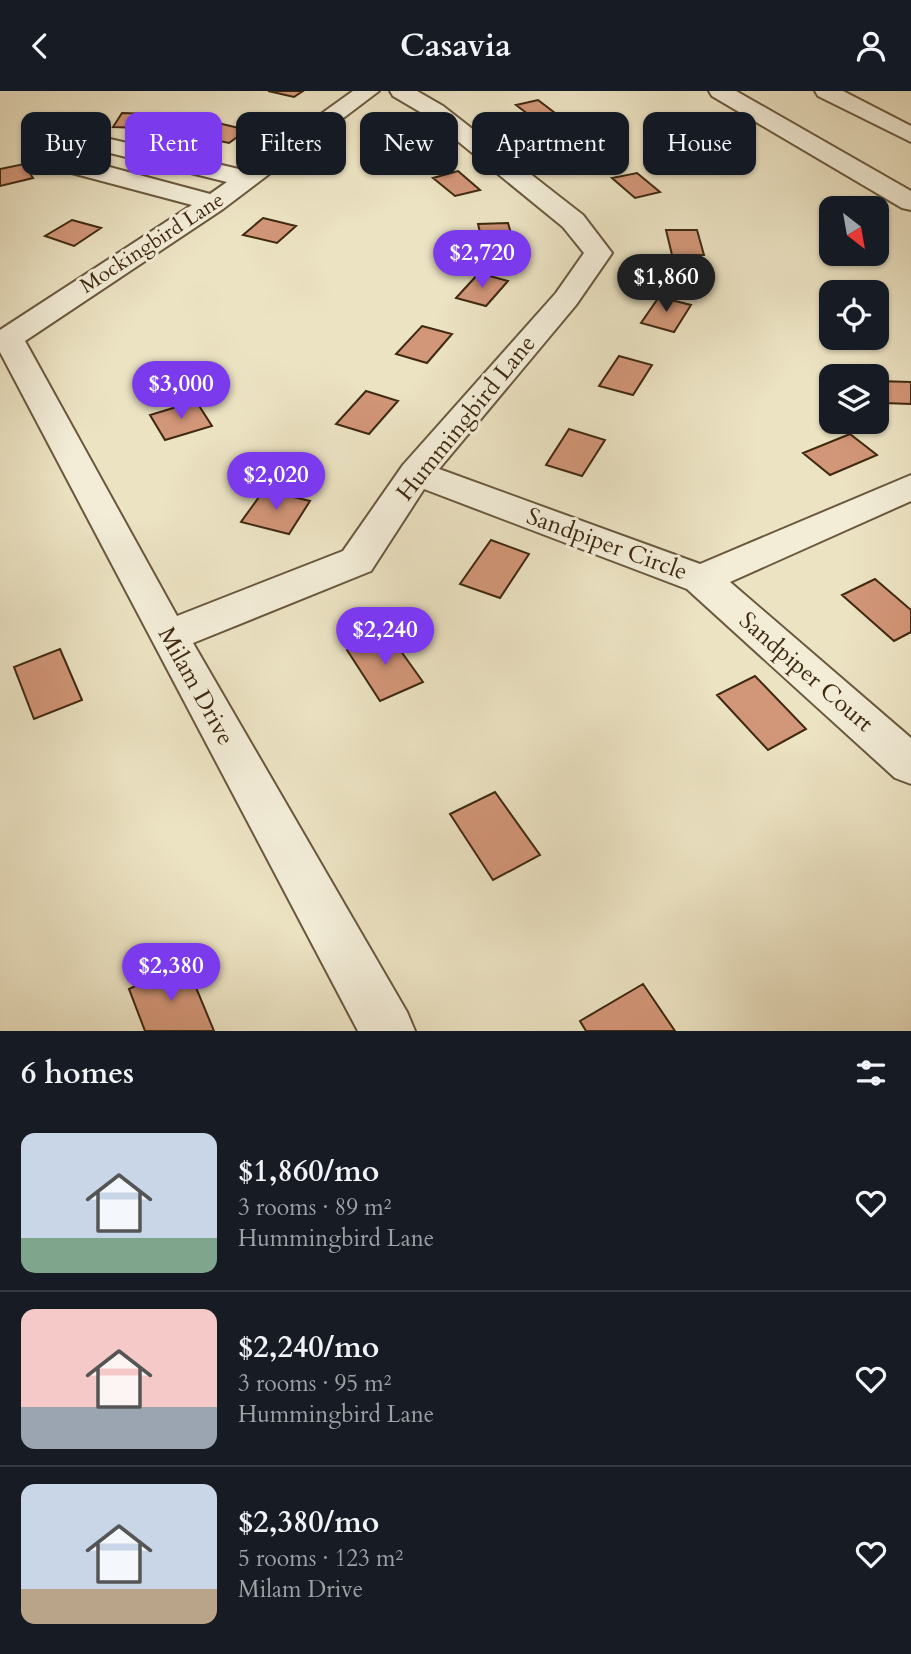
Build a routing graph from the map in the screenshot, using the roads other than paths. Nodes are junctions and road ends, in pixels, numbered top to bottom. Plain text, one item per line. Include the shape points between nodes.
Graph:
1 (368, 91) edge
2 (401, 91) edge
3 (720, 91) edge
4 (826, 91) edge
5 (911, 135) edge
6 (247, 179) junction
7 (911, 202) edge
8 (214, 203) junction
9 (4, 339) edge
10 (416, 473) junction
11 (911, 488) edge
12 (701, 579) junction
13 (168, 636) junction
14 (911, 765) edge
15 (388, 1031) edge

1 - 6 street, Mockingbird Lane
2 - 10 street, Hummingbird Lane via 435,111 573,221 598,253 566,299
3 - 7 street
4 - 5 street
6 - 8 street, Mockingbird Lane
6 - 8 street via 110,146 92,147 74,159 77,167
8 - 9 street, Mockingbird Lane
9 - 13 street, Milam Drive
10 - 12 street, Sandpiper Circle
10 - 13 street, Hummingbird Lane via 357,561
11 - 12 street, Sandpiper Circle
12 - 14 street, Sandpiper Court
13 - 15 street, Milam Drive

